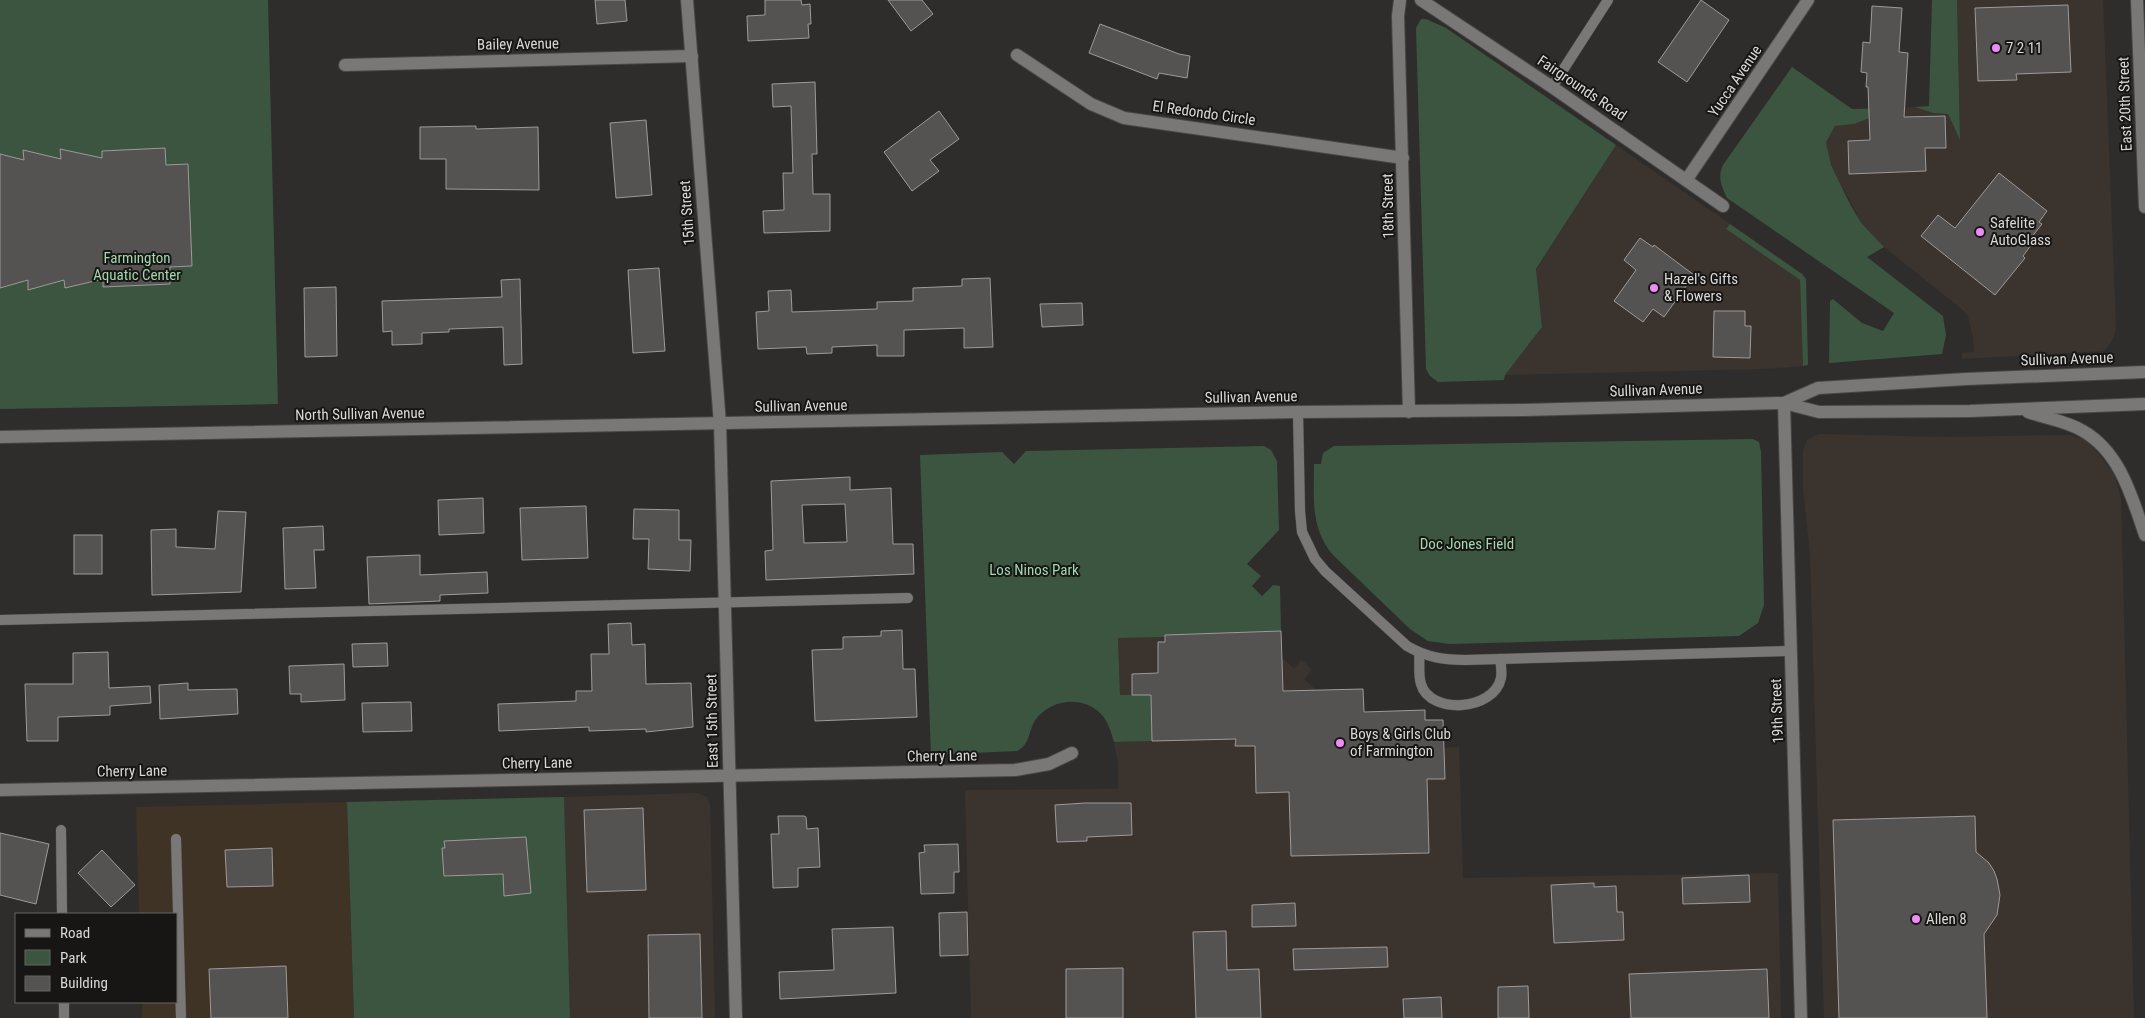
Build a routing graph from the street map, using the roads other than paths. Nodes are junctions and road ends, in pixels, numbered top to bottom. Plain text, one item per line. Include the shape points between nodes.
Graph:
1 (687, 0) edge
2 (1400, 0) edge
3 (1421, 0) edge
4 (1608, 0) edge
5 (1808, 0) edge
6 (2137, 0) edge
7 (1017, 55) dead end
8 (692, 56) junction
9 (345, 65) dead end
10 (1552, 87) junction
11 (2143, 111) edge
12 (1403, 158) junction
13 (1687, 179) junction
14 (1723, 206) dead end
15 (2145, 207) edge
16 (2145, 372) edge
17 (1784, 403) junction
18 (2145, 404) edge
19 (2018, 409) junction
20 (1298, 412) junction
21 (1410, 412) junction
22 (720, 424) junction
23 (0, 437) edge
24 (2145, 535) edge
25 (908, 598) dead end
26 (726, 602) junction
27 (0, 620) edge
28 (1791, 651) junction
29 (1419, 653) junction
30 (1500, 659) junction
31 (1072, 753) dead end
32 (729, 776) junction
33 (0, 790) edge
34 (61, 830) dead end
35 (176, 839) dead end
36 (62, 913) edge
37 (64, 1003) edge
38 (64, 1018) edge
39 (181, 1018) edge
40 (736, 1018) edge
41 (1801, 1018) edge

1 - 8 street, 15th Street
2 - 12 street, 18th Street
3 - 10 street, Fairgrounds Road
4 - 10 lane
5 - 13 street, Yucca Avenue
6 - 11 street, East 20th Street
7 - 12 street, El Redondo Circle via 1091,104 1124,118
8 - 9 street, Bailey Avenue
8 - 22 street, 15th Street
10 - 13 street, Fairgrounds Road
11 - 15 street, East 20th Street
12 - 21 street, 18th Street
13 - 14 street, Fairgrounds Road
16 - 17 street, Sullivan Avenue via 1818,388
17 - 19 street, Sullivan Avenue via 1820,412
17 - 21 street, Sullivan Avenue
17 - 28 street, 19th Street
18 - 19 street, Sullivan Avenue
19 - 24 street via 2075,427 2095,441 2122,473
20 - 21 street, Sullivan Avenue
20 - 22 street, Sullivan Avenue
20 - 29 lane via 1300,511 1306,544 1325,570 1407,646
22 - 23 street, North Sullivan Avenue
22 - 26 street, East 15th Street
25 - 26 lane
26 - 27 lane
26 - 32 street, East 15th Street
28 - 30 lane
28 - 41 street, 19th Street
29 - 30 lane via 1447,660
29 - 30 lane via 1421,684 1425,691 1433,698 1456,705 1474,704 1496,688 1501,678
31 - 32 street, Cherry Lane via 1049,764 1015,770
32 - 33 street, Cherry Lane
32 - 40 street, East 15th Street
34 - 36 lane
35 - 39 lane
37 - 38 lane

